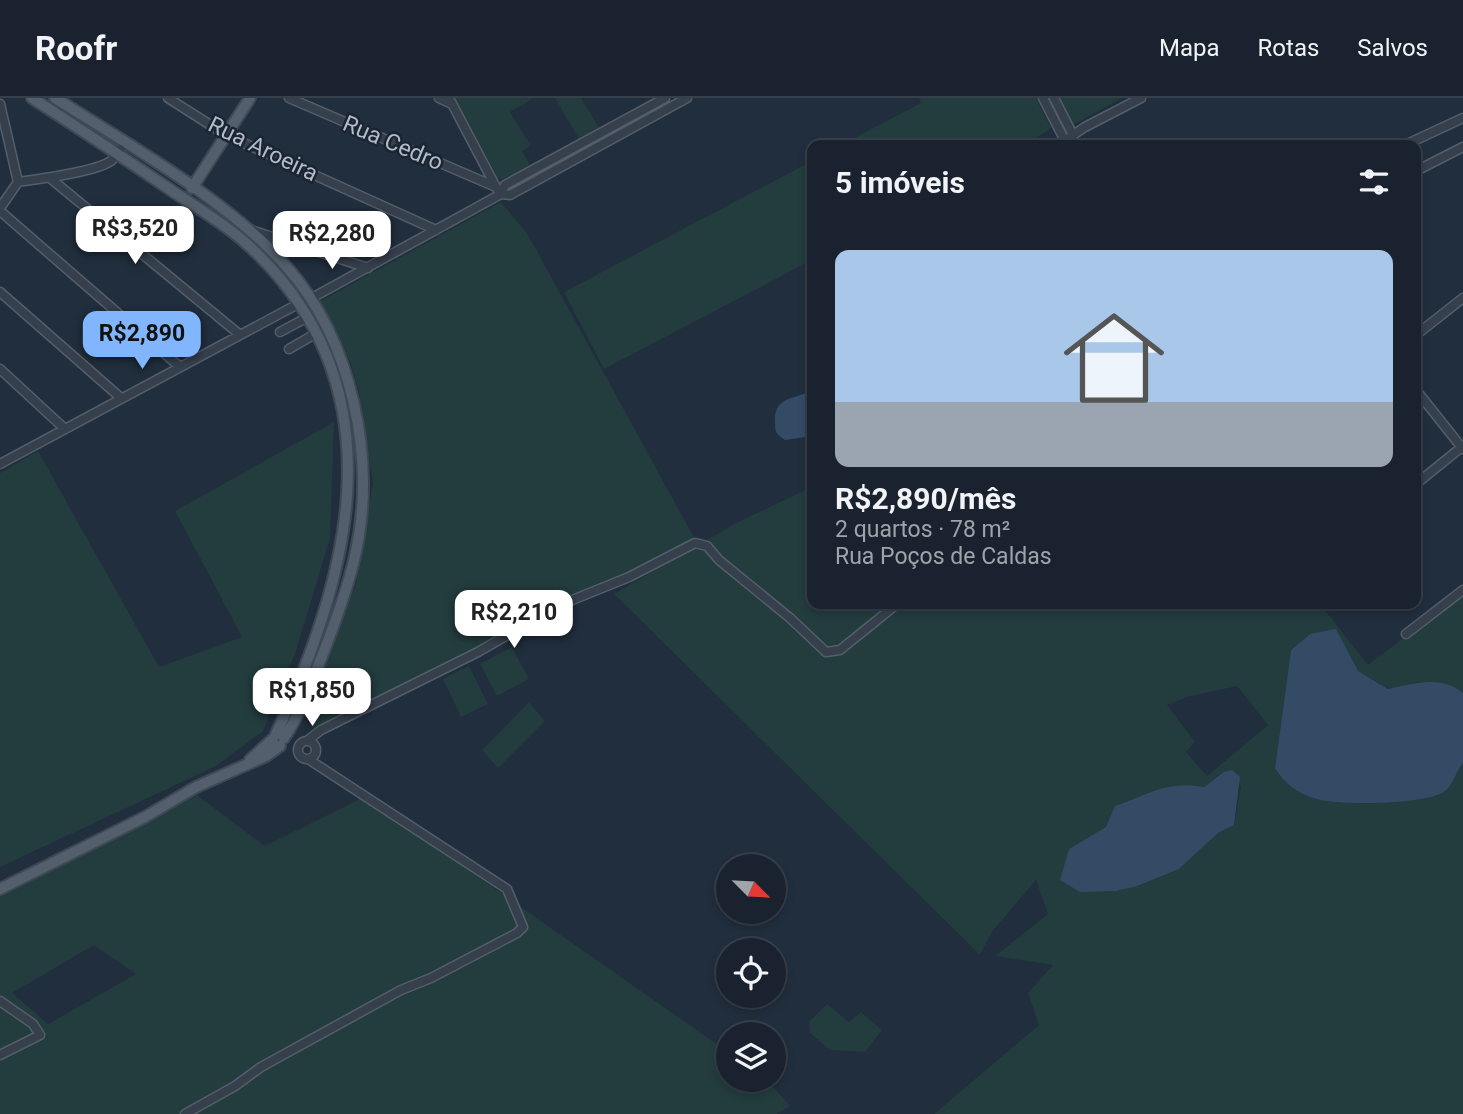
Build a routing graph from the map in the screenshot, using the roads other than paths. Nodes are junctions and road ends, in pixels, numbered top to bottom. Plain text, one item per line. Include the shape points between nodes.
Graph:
1 (32, 98) edge
2 (55, 98) edge
3 (168, 98) edge
4 (250, 98) edge
5 (289, 98) edge
6 (439, 98) edge
7 (665, 98) edge
8 (687, 98) edge
9 (1043, 98) edge
10 (1054, 98) edge
11 (1141, 98) edge
12 (451, 101) edge
13 (0, 103) edge
14 (1463, 118) edge
15 (226, 135) junction
16 (1067, 139) edge
17 (1416, 140) edge
18 (125, 143) junction
19 (1463, 147) edge
20 (118, 153) junction
21 (0, 154) edge
22 (12, 161) junction
23 (1421, 168) edge
24 (50, 177) junction
25 (18, 182) junction
26 (192, 188) junction
27 (499, 191) junction
28 (0, 210) edge
29 (251, 230) junction
30 (436, 230) junction
31 (368, 268) junction
32 (0, 292) edge
33 (1463, 298) edge
34 (310, 299) junction
35 (298, 304) junction
36 (306, 318) junction
37 (1421, 331) edge
38 (280, 332) dead end
39 (239, 334) junction
40 (315, 334) junction
41 (289, 349) dead end
42 (339, 355) junction
43 (328, 366) junction
44 (180, 367) junction
45 (344, 367) junction
46 (0, 369) edge
47 (1421, 396) edge
48 (121, 398) junction
49 (65, 429) junction
50 (1463, 447) edge
51 (3, 459) edge
52 (1421, 480) edge
53 (1463, 590) edge
54 (891, 609) edge
55 (1406, 634) dead end
56 (280, 740) junction
57 (304, 743) junction
58 (304, 758) junction
59 (0, 889) edge
60 (0, 1001) edge
61 (0, 1055) edge
62 (185, 1114) edge

1 - 20 main road
2 - 18 main road
3 - 15 street, Rua Aroeira
4 - 15 main road
5 - 27 street, Rua Cedro
6 - 12 street
7 - 27 street
8 - 27 street via 510,195
9 - 16 street
10 - 16 street
11 - 16 street
12 - 27 street
13 - 22 street
14 - 17 street
15 - 26 main road
15 - 30 street, Rua Aroeira
18 - 20 street
18 - 26 main road
19 - 23 street
20 - 24 street via 104,164
20 - 35 main road via 246,243
21 - 22 street
22 - 25 street
24 - 25 street
24 - 39 street
25 - 28 street
26 - 29 main road
27 - 30 street
28 - 44 street
29 - 31 street
29 - 34 main road via 286,265
30 - 31 street
31 - 34 street
32 - 48 street
33 - 37 street
34 - 42 main road
35 - 36 main road
35 - 39 street
36 - 38 street
36 - 40 main road
39 - 44 street
40 - 41 street
40 - 43 main road
42 - 43 main road
42 - 45 main road
43 - 45 main road
43 - 56 main road via 347,432 346,526
44 - 48 street
45 - 56 main road via 360,437 362,483 356,553 306,699
46 - 49 street
47 - 50 street
48 - 49 street
49 - 51 street
50 - 52 street
53 - 55 street
54 - 57 street via 837,652 826,652 707,546 695,543 560,605
56 - 57 street
56 - 58 street
56 - 59 main road via 240,769 196,786 145,817
57 - 58 street via 298,751
57 - 58 street via 313,745 315,751
58 - 62 street via 507,889 523,927 431,978 401,989
60 - 61 street via 33,1024 40,1035

